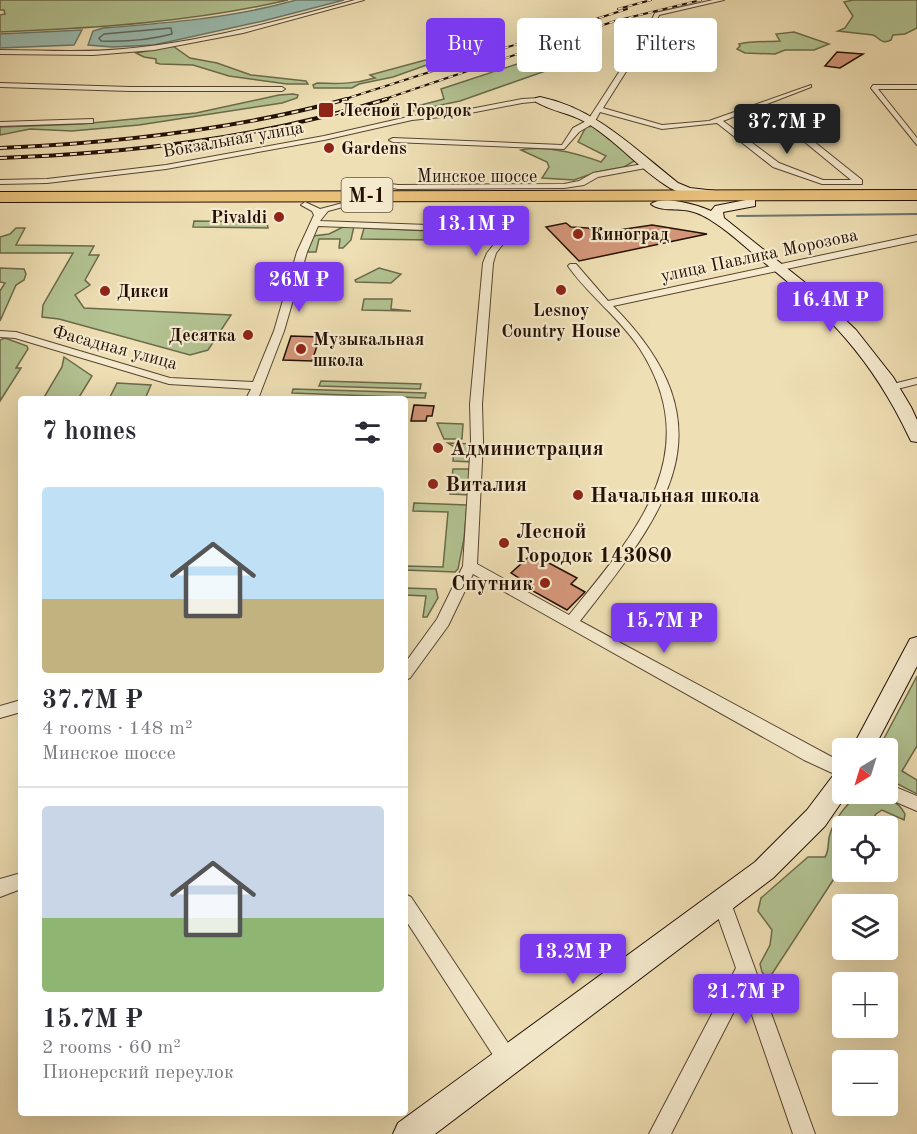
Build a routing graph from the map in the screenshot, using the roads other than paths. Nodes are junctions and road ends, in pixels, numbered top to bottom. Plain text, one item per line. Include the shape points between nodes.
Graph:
1 (361, 0) edge
2 (721, 0) edge
3 (0, 52) edge
4 (0, 85) edge
5 (809, 87) dead end
6 (917, 87) edge
7 (282, 89) dead end
8 (540, 100) joint
9 (762, 104) junction
10 (597, 109) junction
11 (90, 121) dead end
12 (591, 121) junction
13 (719, 121) junction
14 (0, 124) edge
15 (393, 140) dead end
16 (917, 143) edge
17 (648, 165) junction
18 (0, 182) edge
19 (363, 182) dead end
20 (674, 185) junction
21 (734, 195) junction
22 (917, 195) edge
23 (636, 196) junction
24 (0, 197) edge
25 (751, 203) junction
26 (917, 203) edge
27 (657, 204) junction
28 (0, 205) edge
29 (313, 215) junction
30 (719, 220) junction
31 (917, 238) edge
32 (573, 266) dead end
33 (780, 268) junction
34 (607, 304) junction
35 (0, 334) edge
36 (917, 381) edge
37 (258, 386) junction
38 (893, 387) junction
39 (253, 396) edge
40 (917, 438) edge
41 (471, 566) junction
42 (572, 621) junction
43 (917, 645) edge
44 (408, 670) edge
45 (18, 707) edge
46 (0, 712) edge
47 (868, 738) edge
48 (832, 766) edge
49 (832, 795) edge
50 (898, 795) edge
51 (917, 804) edge
52 (18, 882) edge
53 (0, 888) edge
54 (722, 903) junction
55 (408, 908) edge
56 (746, 968) junction
57 (509, 1062) junction
58 (409, 1134) edge
59 (660, 1134) edge
60 (804, 1134) edge

1 - 3 street via 283,22 141,49
2 - 10 street via 657,14
4 - 7 street
5 - 9 street
6 - 16 street via 873,87
8 - 12 street via 560,103
8 - 18 street, Вокзальная улица via 412,118 166,167 47,181
9 - 13 street
9 - 13 street via 860,182 822,182 776,165
10 - 12 street
10 - 13 street via 662,127
11 - 14 street
12 - 15 street via 576,130 564,147
12 - 17 street
17 - 19 street via 607,172 564,186 380,187
17 - 20 street
20 - 21 street via 697,194
20 - 23 street via 671,190
21 - 22 highway, Минское шоссе / М-1
21 - 23 highway, Минское шоссе / М-1
23 - 24 highway, Минское шоссе / М-1
25 - 26 highway, Минское шоссе / М-1
25 - 27 highway, Минское шоссе / М-1
25 - 30 street via 719,209
27 - 29 highway, Минское шоссе / М-1 via 340,205
27 - 30 street via 693,208
28 - 29 highway, Минское шоссе / М-1
29 - 37 street
29 - 41 street via 509,231 488,263 476,404
30 - 33 street
31 - 33 street, улица Павлика Морозова
32 - 34 street
33 - 34 street, улица Павлика Морозова
33 - 38 street via 847,327
34 - 42 street via 640,341 658,369 670,403 675,439 654,511 628,551
35 - 37 street, Фасадная улица via 15,335 169,381
36 - 38 street
37 - 39 street
38 - 40 street
41 - 42 street
41 - 44 street via 443,622
42 - 48 street
43 - 47 street
45 - 46 street
49 - 54 street via 784,851
50 - 51 street
52 - 53 street
54 - 56 street
54 - 57 street
55 - 57 street
56 - 59 street
56 - 60 street
57 - 58 street

